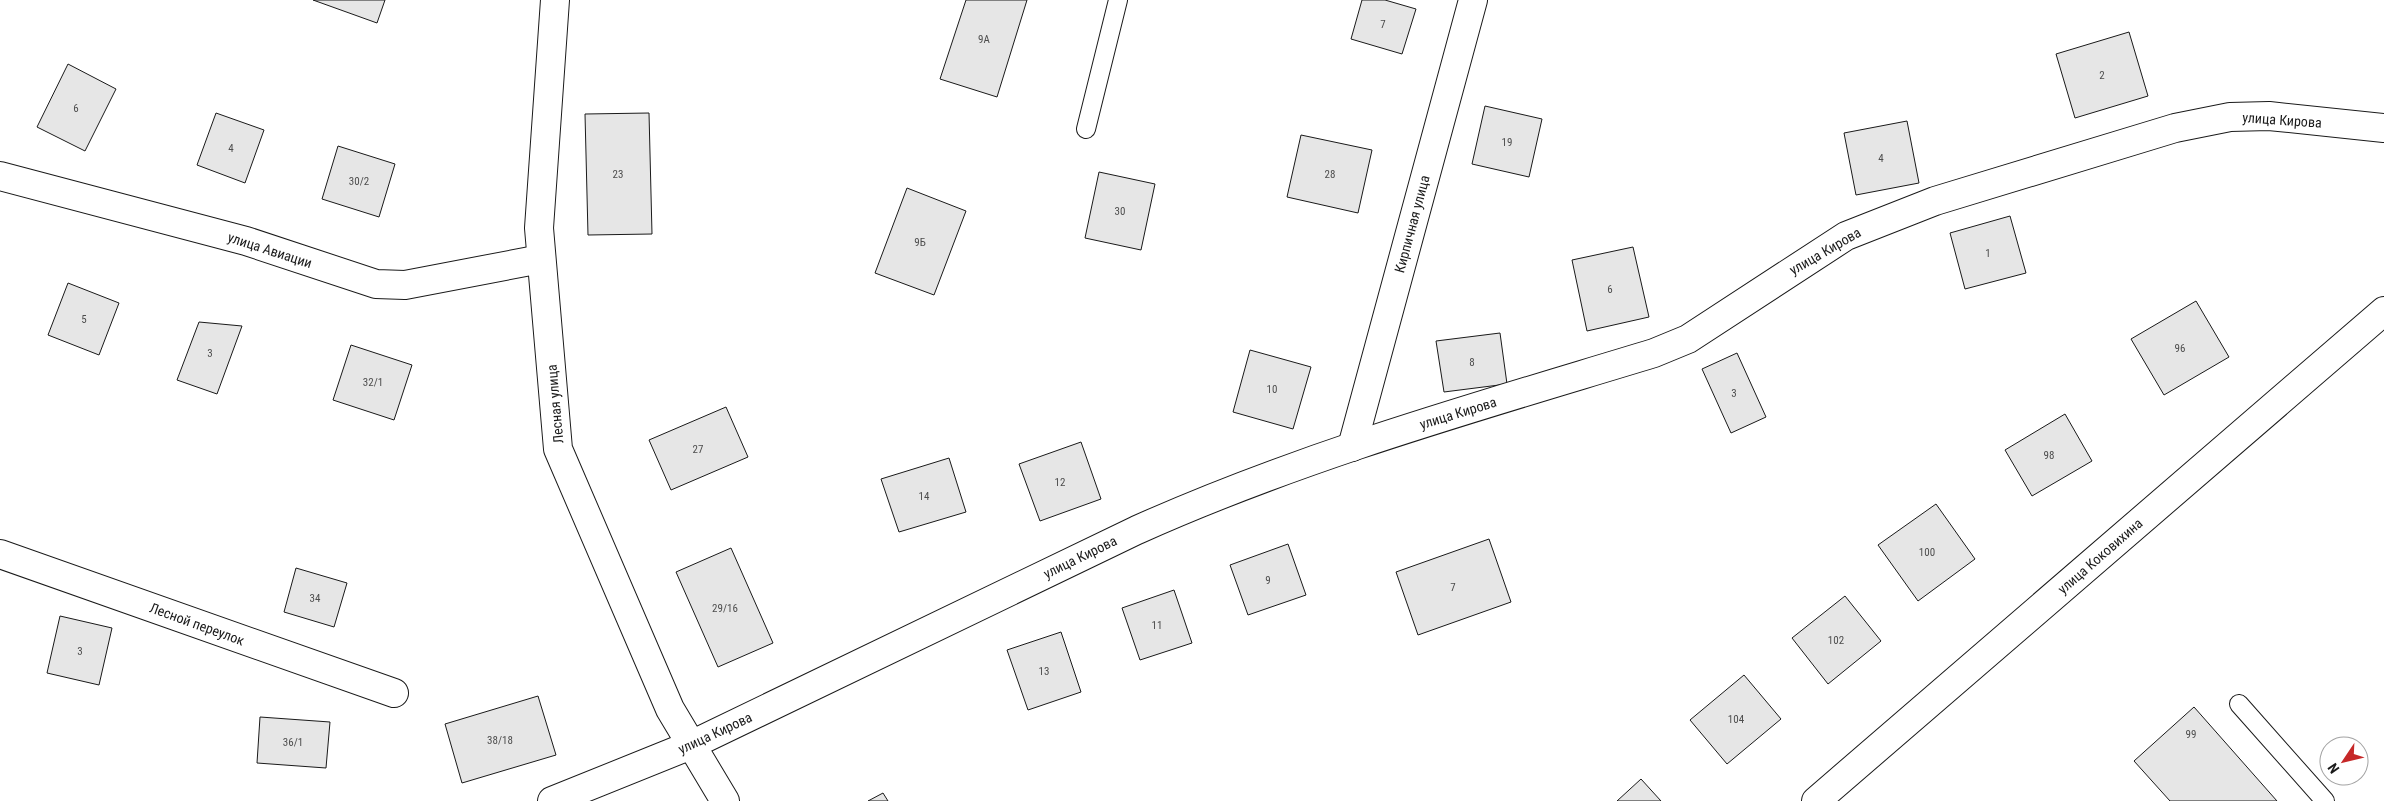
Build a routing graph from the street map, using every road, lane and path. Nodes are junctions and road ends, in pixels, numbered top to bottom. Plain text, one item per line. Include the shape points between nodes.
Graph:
1 (555, 0) edge
2 (1118, 0) edge
3 (1473, 0) edge
4 (2384, 128) edge
5 (1086, 129) dead end
6 (0, 176) edge
7 (542, 259) junction
8 (2384, 311) edge
9 (1352, 447) junction
10 (0, 554) edge
11 (394, 694) dead end
12 (2239, 704) dead end
13 (692, 745) junction
14 (552, 801) edge
15 (725, 801) edge
16 (1816, 801) edge
17 (2325, 801) edge

1 - 7 street, Лесная улица via 539,228
2 - 5 lane
3 - 9 street, Кирпичная улица
4 - 9 street, улица Кирова via 2269,116 2230,117 2175,128 1935,201 1846,236 1679,343
6 - 7 street, улица Авиации via 246,241 376,284 405,285
7 - 13 street, Лесная улица via 558,449 670,709
8 - 16 street, улица Коковихина
9 - 13 street, улица Кирова via 1278,471 1154,522
10 - 11 street, Лесной переулок
12 - 17 lane
13 - 14 street, улица Кирова
13 - 15 street, Лесная улица

